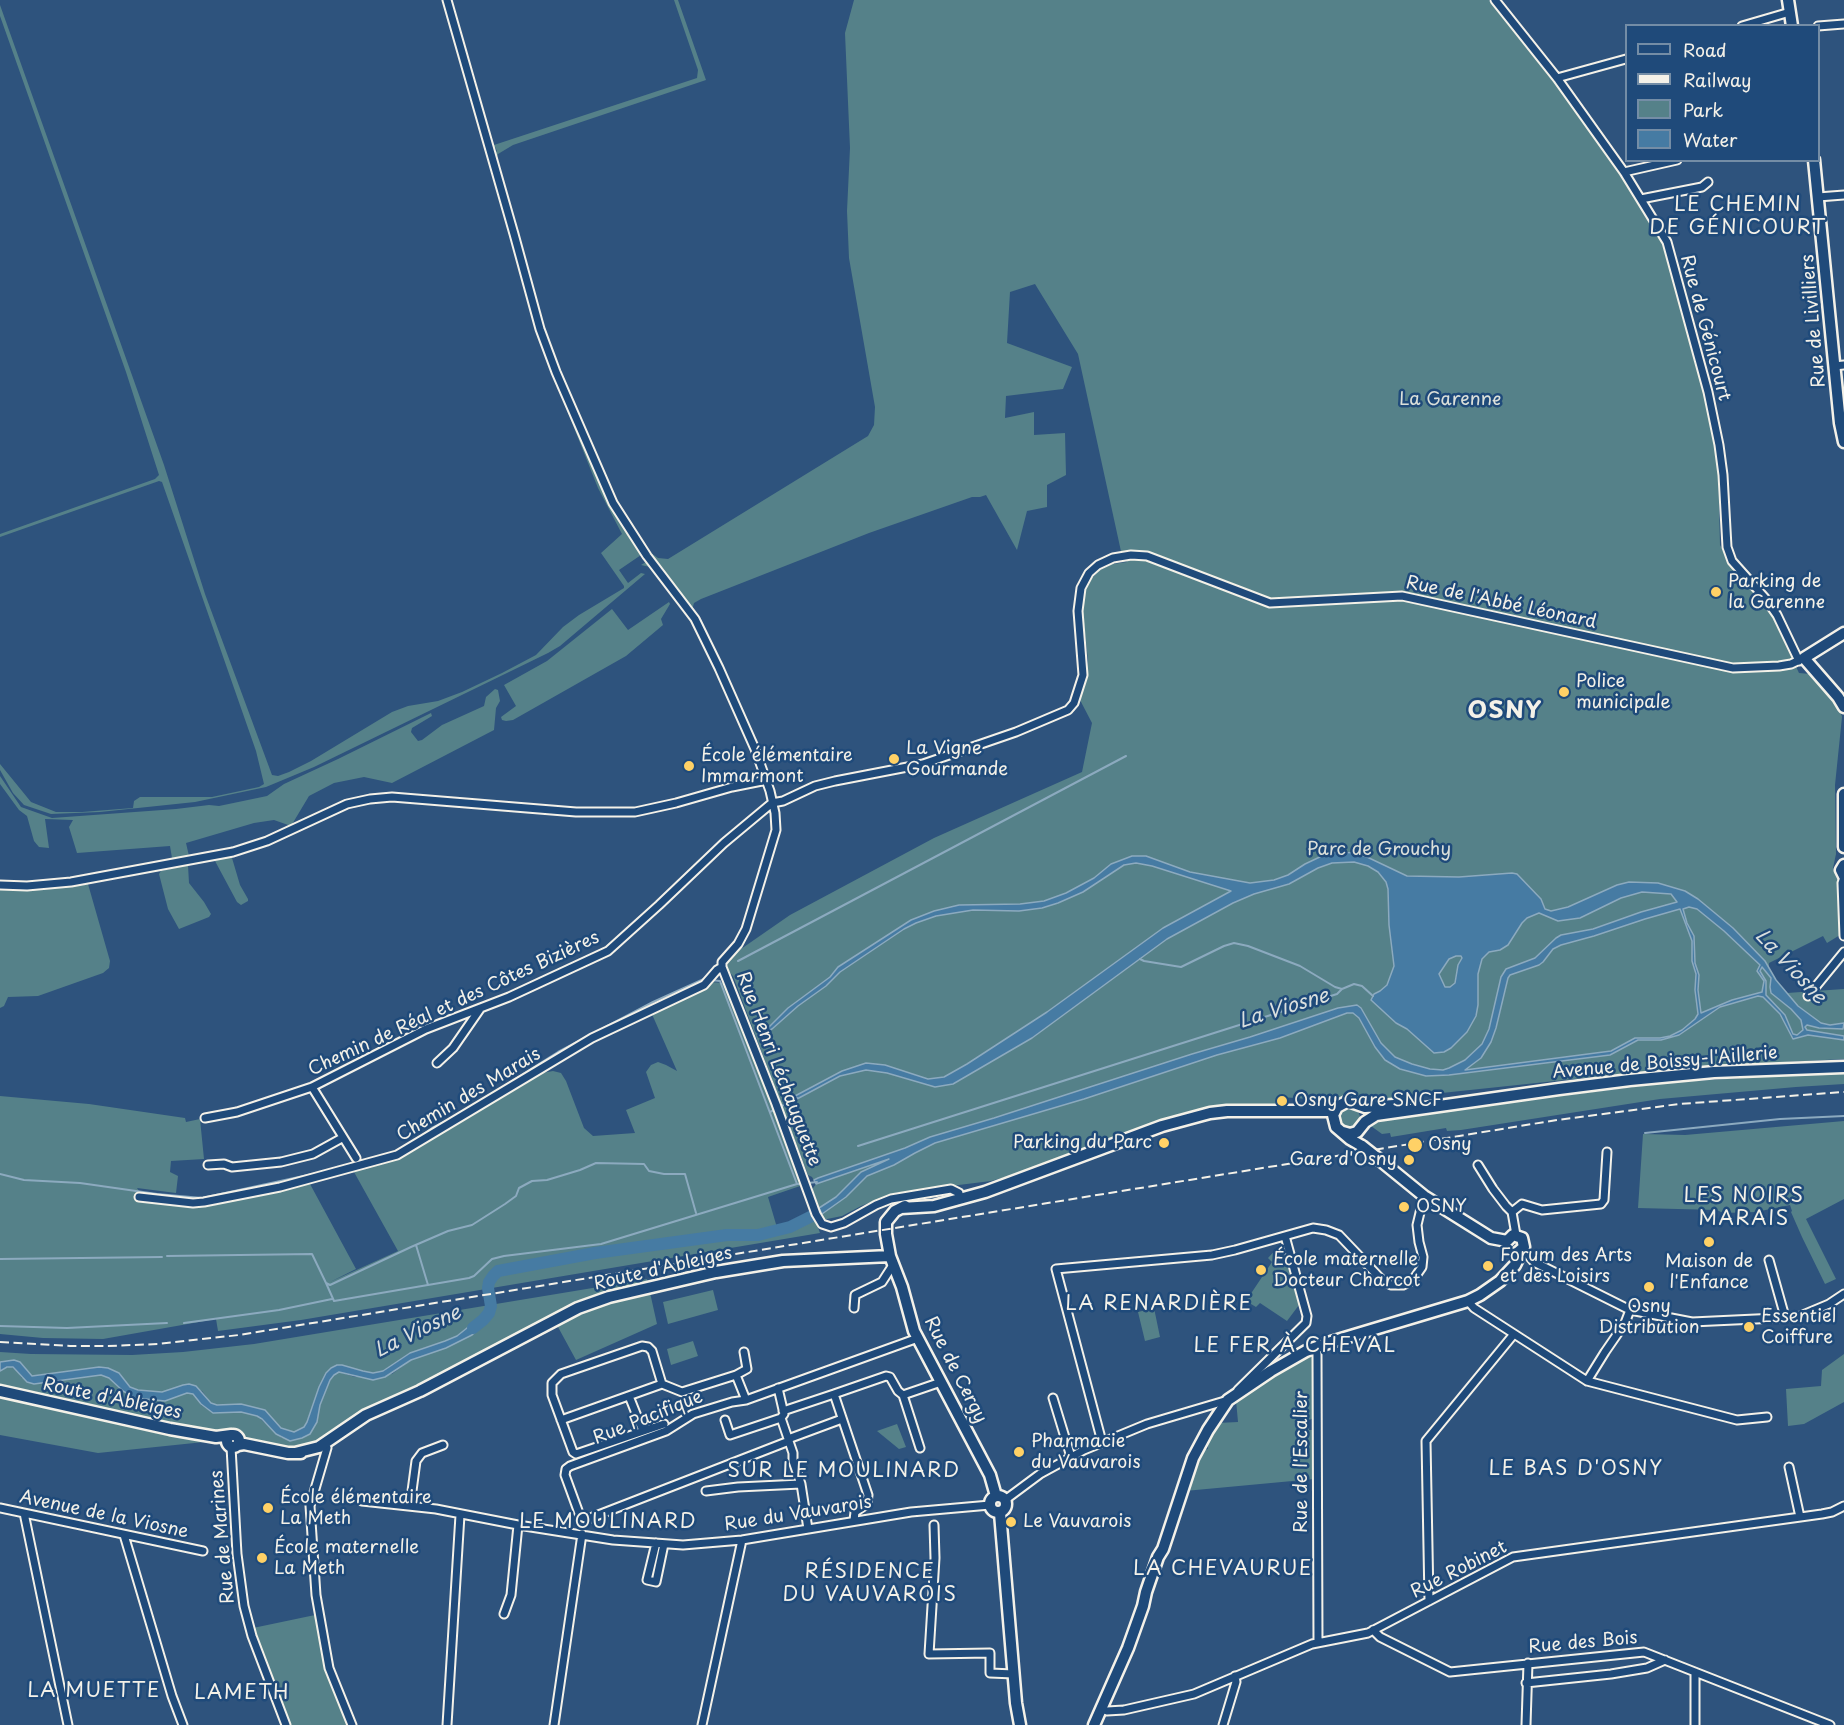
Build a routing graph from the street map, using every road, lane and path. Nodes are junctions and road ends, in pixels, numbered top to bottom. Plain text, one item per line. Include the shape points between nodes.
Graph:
1 (447, 0) edge
2 (1495, 0) edge
3 (1788, 0) edge
4 (1790, 12) junction
5 (1749, 24) edge
6 (1792, 24) edge
7 (1844, 24) edge
8 (1820, 26) edge
9 (1625, 58) edge
10 (1557, 78) junction
11 (1668, 162) edge
12 (1815, 162) edge
13 (1624, 172) junction
14 (1708, 182) dead end
15 (1844, 195) edge
16 (1818, 197) junction
17 (1641, 199) junction
18 (1839, 365) edge
19 (1844, 442) edge
20 (1844, 633) edge
21 (1802, 659) junction
22 (1844, 707) edge
23 (767, 780) junction
24 (1844, 794) edge
25 (772, 803) junction
26 (1844, 847) edge
27 (1844, 865) edge
28 (1844, 877) edge
29 (0, 885) edge
30 (1844, 936) edge
31 (1844, 952) edge
32 (722, 967) junction
33 (1808, 996) dead end
34 (481, 1008) junction
35 (437, 1063) dead end
36 (1844, 1067) edge
37 (312, 1087) junction
38 (1489, 1098) junction
39 (1360, 1106) junction
40 (1335, 1111) junction
41 (205, 1118) dead end
42 (1365, 1122) junction
43 (1343, 1132) junction
44 (1357, 1132) junction
45 (342, 1138) junction
46 (1362, 1146) junction
47 (1607, 1152) dead end
48 (356, 1158) dead end
49 (208, 1165) dead end
50 (1479, 1165) dead end
51 (1424, 1196) junction
52 (139, 1197) dead end
53 (948, 1197) junction
54 (1512, 1212) junction
55 (1285, 1236) junction
56 (1512, 1238) junction
57 (1520, 1251) junction
58 (892, 1260) junction
59 (1769, 1260) dead end
60 (1844, 1294) edge
61 (1468, 1301) junction
62 (854, 1308) dead end
63 (1630, 1310) junction
64 (1785, 1317) junction
65 (1514, 1334) junction
66 (918, 1338) junction
67 (744, 1352) dead end
68 (1317, 1354) dead end
69 (736, 1374) junction
70 (1587, 1381) junction
71 (941, 1382) junction
72 (662, 1384) junction
73 (778, 1388) junction
74 (0, 1391) edge
75 (834, 1394) junction
76 (903, 1395) junction
77 (630, 1396) junction
78 (1053, 1398) dead end
79 (746, 1400) junction
80 (1228, 1400) junction
81 (395, 1403) junction
82 (782, 1414) junction
83 (1767, 1417) dead end
84 (842, 1419) junction
85 (561, 1420) junction
86 (725, 1420) dead end
87 (664, 1424) dead end
88 (643, 1431) junction
89 (788, 1440) junction
90 (233, 1442) junction
91 (1102, 1442) junction
92 (443, 1445) dead end
93 (327, 1448) junction
94 (920, 1448) dead end
95 (312, 1451) junction
96 (1071, 1456) junction
97 (321, 1466) junction
98 (1789, 1467) dead end
99 (801, 1484) junction
100 (706, 1491) dead end
101 (362, 1501) dead end
102 (997, 1501) junction
103 (410, 1506) junction
104 (1844, 1506) edge
105 (0, 1508) edge
106 (24, 1513) junction
107 (460, 1515) junction
108 (1800, 1517) junction
109 (854, 1520) junction
110 (518, 1525) junction
111 (934, 1525) dead end
112 (808, 1529) junction
113 (582, 1534) junction
114 (124, 1535) junction
115 (742, 1540) junction
116 (656, 1543) junction
117 (664, 1544) junction
118 (203, 1551) dead end
119 (1429, 1601) junction
120 (504, 1614) dead end
121 (1373, 1630) junction
122 (1318, 1642) junction
123 (1665, 1660) junction
124 (1528, 1663) junction
125 (1695, 1672) junction
126 (1014, 1674) junction
127 (1235, 1676) junction
128 (1526, 1683) junction
129 (1101, 1709) junction
130 (68, 1725) edge
131 (183, 1725) edge
132 (286, 1725) edge
133 (352, 1725) edge
134 (447, 1725) edge
135 (554, 1725) edge
136 (702, 1725) edge
137 (1020, 1725) edge
138 (1094, 1725) edge
139 (1223, 1725) edge
140 (1526, 1725) edge
141 (1695, 1725) edge
142 (1830, 1725) edge

1 - 23 street, Rue Henri Léchauguette via 540,329 556,372 613,503 695,619
2 - 10 street, Rue de Génicourt
3 - 4 main road
4 - 5 street
4 - 6 main road
7 - 8 street
9 - 10 street
10 - 13 street, Rue de Génicourt
11 - 13 street
12 - 16 main road, Rue de Livilliers
13 - 17 street, Rue de Génicourt
14 - 17 street via 1702,188
15 - 16 street
16 - 18 main road, Rue de Livilliers
17 - 21 street, Rue de Génicourt via 1667,243 1708,392 1723,475 1727,548 1732,561 1777,615
18 - 19 main road, Rue de Livilliers
20 - 21 main road
21 - 22 main road
21 - 25 street, Rue de l'Abbé Léonard via 1772,667 1732,668 1402,596 1270,603 1155,558 1131,555 1098,565 1083,583 1078,611 1083,681 1071,707 1036,725 922,764 815,786
23 - 25 street, Rue Henri Léchauguette
23 - 29 street via 635,812 576,812 392,797 370,799 347,804 267,841 233,852 71,882
24 - 26 main road
25 - 32 street, Rue Henri Léchauguette via 776,830 744,936
25 - 34 street, Chemin de Réal et des Côtes Bizières via 608,951
27 - 28 main road
28 - 30 street
31 - 33 street
32 - 52 street, Chemin des Marais via 704,985 592,1038 397,1155 280,1187 204,1202
32 - 53 street, Rue Henri Léchauguette via 819,1220 825,1226 837,1226 891,1198
34 - 35 street via 453,1048
34 - 37 street, Chemin de Réal et des Côtes Bizières via 426,1029
36 - 38 main road, Avenue de Boissy-l'Aillerie via 1630,1080
37 - 41 street, Chemin de Réal et des Côtes Bizières via 237,1112
37 - 45 street
38 - 39 main road
38 - 42 main road via 1376,1114
39 - 40 main road via 1344,1102
39 - 42 main road
40 - 43 main road via 1334,1124
40 - 53 main road via 1210,1113 1162,1126 1012,1181
42 - 44 main road
43 - 44 main road
43 - 46 main road
44 - 46 main road
45 - 48 street
45 - 49 street via 313,1154 281,1162
46 - 51 main road, bridge
47 - 54 street via 1603,1202 1542,1210 1522,1204
50 - 54 street
51 - 55 street via 1417,1225 1422,1267 1413,1280 1403,1285 1381,1279 1333,1232 1313,1228
51 - 56 main road via 1491,1238
53 - 58 main road via 891,1214 886,1230
54 - 56 street
55 - 80 street via 1306,1323
55 - 91 street via 1212,1256 1056,1269
56 - 57 main road via 1508,1249 1512,1253
57 - 61 main road via 1517,1263 1500,1281
57 - 63 street via 1534,1262
58 - 62 street via 882,1282 855,1295
58 - 66 main road, Rue de Cergy
58 - 81 main road, Route d'Ableiges via 783,1261 609,1297 571,1311
59 - 64 street
60 - 64 street via 1798,1317
61 - 65 street
61 - 80 main road via 1305,1351
63 - 64 street via 1692,1322
63 - 70 street
65 - 70 street
65 - 119 street via 1426,1441
66 - 71 main road, Rue de Cergy
66 - 73 street, Rue Pacifique
67 - 69 street via 747,1369
68 - 122 street, Rue de l'Escalier
69 - 72 street via 682,1392
69 - 79 street
70 - 83 street via 1737,1420
71 - 76 street
71 - 102 main road, Rue de Cergy via 990,1475
72 - 77 street
72 - 85 street via 652,1351 642,1346 561,1374 552,1383
73 - 79 street, Rue Pacifique
73 - 82 street
74 - 90 main road, Route d'Ableiges
75 - 76 street via 886,1376
75 - 82 street
75 - 84 street
76 - 94 street
77 - 85 street
77 - 88 street
78 - 96 street
79 - 89 street, Rue Pacifique via 693,1414 666,1431 570,1466 565,1475 580,1516 588,1519
80 - 91 street
80 - 129 main road via 1192,1458 1128,1648
81 - 93 main road, Route d'Ableiges
81 - 95 main road, Route d'Ableiges via 366,1415
82 - 86 street via 730,1435
82 - 89 street
84 - 89 street, Rue Pacifique
84 - 109 street via 868,1495 867,1504 855,1512
85 - 88 street via 576,1454
87 - 88 street
89 - 99 street
90 - 95 main road, Route d'Ableiges via 295,1453
90 - 132 street, Rue de Marines via 237,1554 244,1606
91 - 96 street
92 - 103 street via 422,1453 416,1461
93 - 95 main road, Route d'Ableiges
93 - 97 street
95 - 97 street
96 - 102 street
97 - 133 street via 310,1506 316,1595 329,1668
98 - 108 street
99 - 100 street
99 - 112 street
101 - 103 street, Rue du Vauvarois
102 - 109 street, Rue du Vauvarois
102 - 126 main road via 993,1511 1000,1513
103 - 107 street, Rue du Vauvarois
104 - 108 street, Rue Robinet via 1829,1513
105 - 106 street, Avenue de la Viosne
106 - 114 street, Avenue de la Viosne
106 - 130 street
107 - 110 street, Rue du Vauvarois
107 - 134 street
108 - 119 street, Rue Robinet via 1521,1555
109 - 112 street, Rue du Vauvarois
110 - 113 street, Rue du Vauvarois
110 - 120 street via 511,1595
111 - 126 street via 929,1654 990,1653 990,1672
112 - 115 street, Rue du Vauvarois
113 - 116 street, Rue du Vauvarois
113 - 135 street
114 - 118 street, Avenue de la Viosne
114 - 131 street
115 - 117 street, Rue du Vauvarois
115 - 136 street
116 - 117 street, Rue du Vauvarois
116 - 117 street via 647,1580 656,1582
119 - 121 street, Rue Robinet
121 - 122 street, Rue Robinet
121 - 124 street, Rue des Bois via 1450,1672
122 - 127 street, Rue Robinet
123 - 124 street, Rue des Bois via 1644,1652
123 - 125 street, Rue des Bois
123 - 128 street via 1647,1668 1611,1674
124 - 128 street
125 - 141 street
125 - 142 street, Rue des Bois
126 - 137 main road
127 - 129 street, Rue Robinet via 1194,1694 1124,1710
127 - 139 street
128 - 140 street
129 - 138 main road

